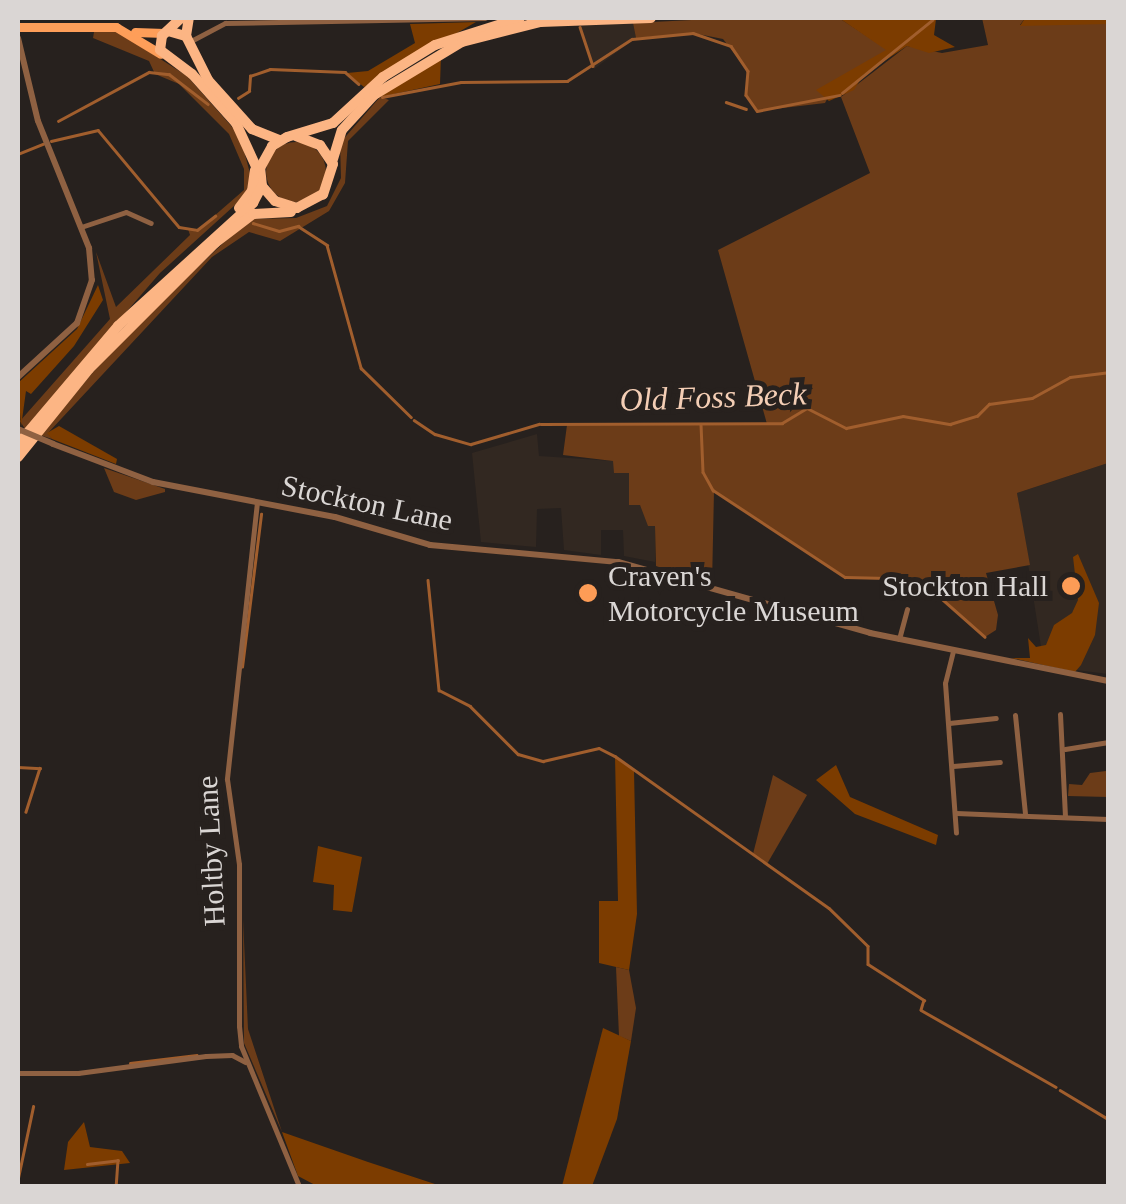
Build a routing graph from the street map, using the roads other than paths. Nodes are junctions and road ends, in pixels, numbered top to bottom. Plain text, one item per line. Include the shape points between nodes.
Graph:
1 (181, 18) edge
2 (189, 18) edge
3 (520, 18) edge
4 (652, 18) edge
5 (487, 25) edge
6 (18, 27) edge
7 (132, 32) junction
8 (166, 32) junction
9 (18, 38) edge
10 (188, 41) junction
11 (161, 54) junction
12 (173, 60) junction
13 (240, 116) junction
14 (300, 135) junction
15 (280, 140) junction
16 (333, 162) junction
17 (255, 164) junction
18 (262, 182) junction
19 (232, 217) junction
20 (151, 223) dead end
21 (81, 226) junction
22 (18, 377) edge
23 (18, 430) edge
24 (18, 444) edge
25 (18, 458) edge
26 (258, 502) junction
27 (907, 609) dead end
28 (900, 639) junction
29 (953, 651) junction
30 (1108, 681) edge
31 (1060, 714) dead end
32 (1015, 715) dead end
33 (996, 718) dead end
34 (949, 724) junction
35 (1108, 742) edge
36 (1065, 749) junction
37 (1000, 762) dead end
38 (953, 766) junction
39 (956, 813) junction
40 (1025, 814) junction
41 (1065, 816) junction
42 (1108, 819) edge
43 (956, 833) dead end
44 (241, 1046) junction
45 (232, 1055) junction
46 (248, 1064) junction
47 (18, 1073) edge
48 (299, 1186) edge

1 - 8 highway
2 - 10 highway
3 - 5 highway
4 - 5 highway
5 - 10 street via 224,22
5 - 14 highway via 412,58 333,124
5 - 16 highway via 388,83 342,130
6 - 7 main road
7 - 8 main road
7 - 11 main road
8 - 10 highway
8 - 11 highway
9 - 21 street via 46,143
10 - 12 highway via 184,56
10 - 13 highway via 208,80
11 - 12 highway
12 - 17 highway via 236,123
13 - 14 highway via 270,134
13 - 15 highway via 264,138
14 - 15 highway
14 - 16 highway
15 - 18 highway via 264,157
16 - 18 highway via 322,194 302,207 282,205
16 - 25 highway via 335,186 317,208 258,212 214,243 100,357
17 - 18 highway
17 - 19 highway via 252,191
18 - 19 highway via 253,203
19 - 24 highway via 118,326
20 - 21 street via 126,212
21 - 22 street via 92,268 84,311
23 - 26 street, Stockton Lane, bridge via 153,482
26 - 28 street, Stockton Lane via 430,544 618,562
26 - 44 street, Holtby Lane via 227,779 239,864
27 - 28 street
28 - 29 street, Stockton Lane
29 - 30 street, Stockton Lane
29 - 34 street via 945,683
31 - 36 street
32 - 40 street
33 - 34 street
34 - 38 street
35 - 36 street
36 - 41 street
37 - 38 street
38 - 39 street
39 - 40 street
39 - 43 street
40 - 41 street
41 - 42 street
44 - 45 street
44 - 46 street, Holtby Lane
45 - 46 street
45 - 47 street via 78,1073
46 - 48 street, Holtby Lane

